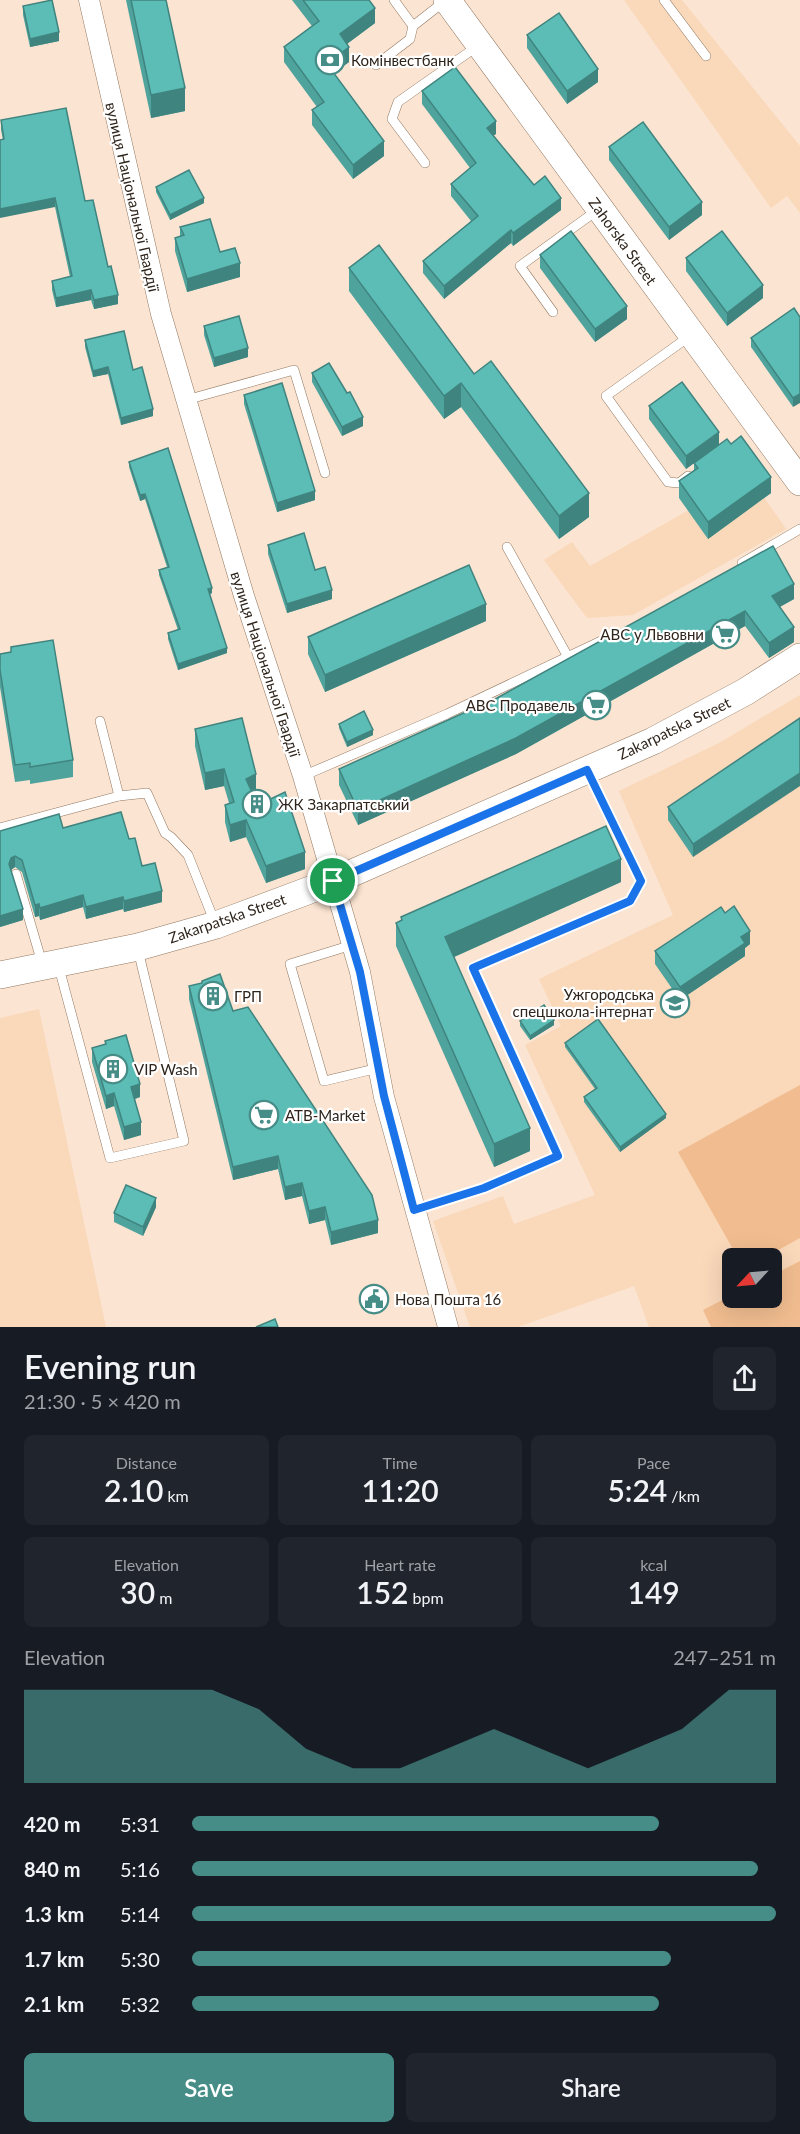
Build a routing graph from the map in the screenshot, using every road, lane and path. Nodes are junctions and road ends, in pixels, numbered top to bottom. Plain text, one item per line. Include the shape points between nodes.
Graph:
1 (88, 0) edge
2 (394, 0) edge
3 (447, 0) edge
4 (664, 0) edge
5 (413, 26) junction
6 (479, 45) junction
7 (706, 56) dead end
8 (376, 65) dead end
9 (424, 163) dead end
10 (600, 209) junction
11 (554, 312) dead end
12 (692, 335) junction
13 (186, 400) junction
14 (696, 470) edge
15 (325, 473) dead end
16 (800, 482) edge
17 (800, 529) edge
18 (507, 547) dead end
19 (729, 571) edge
20 (609, 638) edge
21 (568, 657) junction
22 (800, 657) edge
23 (100, 721) dead end
24 (587, 770) junction
25 (303, 776) junction
26 (119, 796) junction
27 (0, 828) edge
28 (16, 874) dead end
29 (333, 881) junction
30 (216, 925) junction
31 (352, 945) junction
32 (138, 947) junction
33 (51, 965) junction
34 (0, 975) edge
35 (378, 1068) junction
36 (414, 1210) junction
37 (448, 1327) edge

1 - 13 street, вулиця Національної Гвардії via 140,229
2 - 5 lane
3 - 5 lane
3 - 6 street, Zahorska Street
4 - 7 lane
5 - 8 lane via 410,39
6 - 9 lane via 398,102 392,119
6 - 10 street, Zahorska Street
10 - 11 lane via 520,266
10 - 12 street, Zahorska Street
12 - 14 lane via 606,396 668,482 679,483
12 - 16 street, Zahorska Street via 753,428
13 - 15 lane via 294,370
13 - 25 street, вулиця Національної Гвардії via 243,596
17 - 19 lane
18 - 21 lane
20 - 21 lane
21 - 25 lane
22 - 24 street, Zakarpatska Street via 713,710
23 - 26 lane
24 - 29 street, Zakarpatska Street
24 - 36 lane via 641,881 630,901 473,968 558,1156 484,1188
25 - 29 street, вулиця Національної Гвардії
26 - 27 lane
26 - 30 lane via 147,793 165,833 188,855
28 - 33 lane
29 - 30 street, Zakarpatska Street
29 - 31 street, вулиця Національної Гвардії
30 - 32 street, Zakarpatska Street
31 - 35 street, вулиця Національної Гвардії
31 - 35 lane via 290,964 324,1081
32 - 33 street, Zakarpatska Street
32 - 33 lane via 184,1141 110,1158
33 - 34 street, Zakarpatska Street
35 - 36 street, вулиця Національної Гвардії
36 - 37 street, вулиця Національної Гвардії

